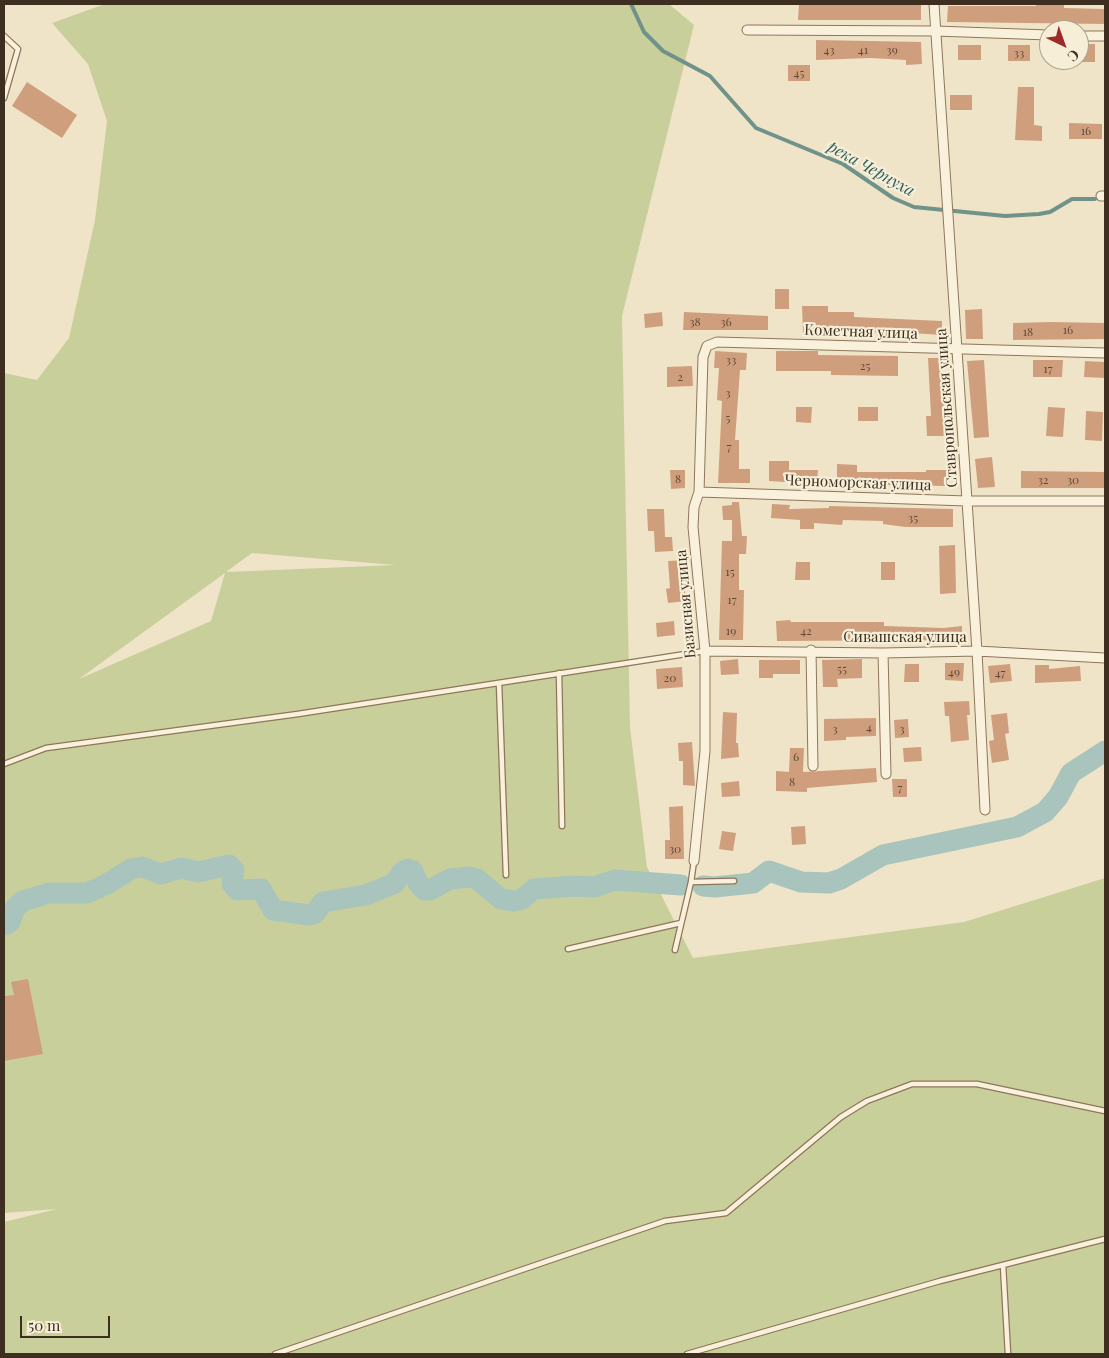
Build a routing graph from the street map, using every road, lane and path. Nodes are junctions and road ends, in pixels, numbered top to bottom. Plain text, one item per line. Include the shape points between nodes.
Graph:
1 (934, 4) edge
2 (747, 30) dead end
3 (935, 31) junction
4 (1039, 35) edge
5 (4, 36) edge
6 (1089, 36) edge
7 (1105, 36) edge
8 (4, 98) edge
9 (707, 346) joint
10 (956, 348) junction
11 (1105, 353) edge
12 (699, 492) junction
13 (968, 500) junction
14 (1105, 501) edge
15 (811, 650) junction
16 (705, 651) junction
17 (978, 651) junction
18 (883, 653) junction
19 (1105, 658) edge
20 (559, 674) junction
21 (499, 683) junction
22 (4, 764) edge
23 (813, 766) dead end
24 (886, 774) dead end
25 (985, 810) dead end
26 (562, 826) dead end
27 (694, 861) joint
28 (506, 875) dead end
29 (734, 881) dead end
30 (691, 882) junction
31 (681, 923) junction
32 (568, 948) dead end
33 (675, 950) dead end
34 (1105, 1111) edge
35 (1105, 1239) edge
36 (1003, 1265) junction
37 (275, 1354) edge
38 (687, 1354) edge
39 (1008, 1354) edge

1 - 3 street, Ставропольская улица
2 - 3 street
3 - 4 street
3 - 10 street, Ставропольская улица
5 - 8 lane via 18,49
6 - 7 street
9 - 10 street, Кометная улица via 717,342
9 - 12 street, Базисная улица via 703,357
10 - 11 street, Кометная улица
10 - 13 street, Ставропольская улица
12 - 13 street, Черноморская улица
12 - 16 street, Базисная улица via 694,507 694,527
13 - 14 street, Черноморская улица
13 - 17 street, Ставропольская улица
15 - 16 street, Сивашская улица
15 - 18 street, Сивашская улица
15 - 23 street
16 - 20 lane
16 - 27 street, Базисная улица via 705,751
17 - 18 street, Сивашская улица
17 - 19 street, Сивашская улица
17 - 25 street, Ставропольская улица
18 - 24 street
20 - 21 lane
20 - 26 lane
21 - 22 lane via 46,748
21 - 28 lane
27 - 30 lane
29 - 30 lane
30 - 31 lane
31 - 32 lane
31 - 33 lane
34 - 37 lane via 977,1084 912,1084 867,1101 841,1117 726,1212 665,1221
35 - 36 lane
36 - 38 lane
36 - 39 lane

